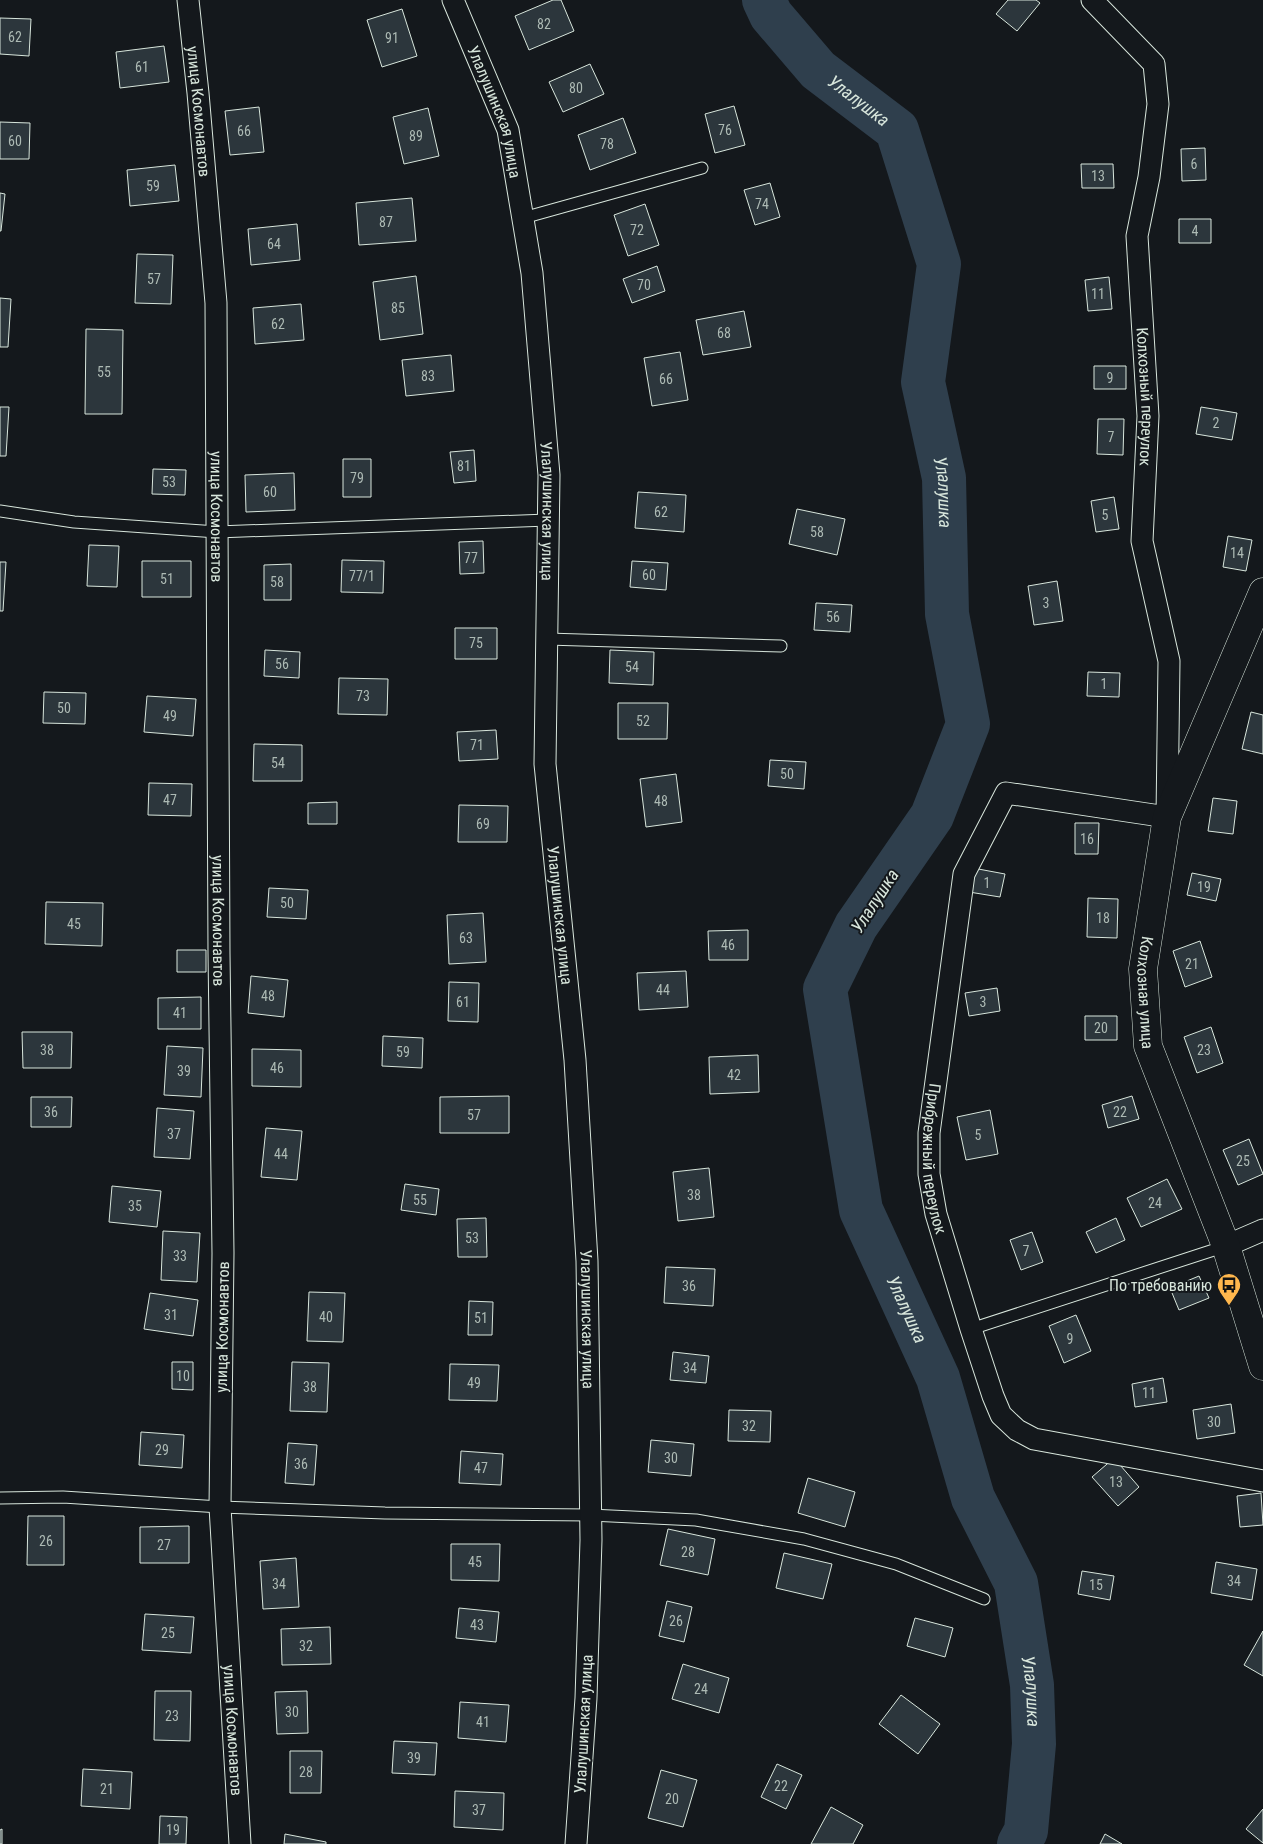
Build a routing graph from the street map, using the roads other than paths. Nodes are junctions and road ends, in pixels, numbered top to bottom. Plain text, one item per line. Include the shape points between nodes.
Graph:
1 (188, 0) edge
2 (453, 0) edge
3 (1092, 0) edge
4 (702, 168) dead end
5 (523, 218) junction
6 (0, 511) edge
7 (548, 520) junction
8 (217, 532) junction
9 (1263, 592) edge
10 (547, 639) junction
11 (781, 646) dead end
12 (1167, 817) junction
13 (1263, 1230) edge
14 (1226, 1246) junction
15 (971, 1329) junction
16 (1263, 1366) edge
17 (1263, 1481) edge
18 (0, 1498) edge
19 (220, 1507) junction
20 (590, 1515) junction
21 (984, 1599) dead end
22 (240, 1844) edge
23 (576, 1844) edge

1 - 8 street, улица Космонавтов via 216,304
2 - 5 street, Улалушинская улица via 508,130
3 - 12 street, Колхозный переулок via 1154,64 1158,104 1137,236 1148,416 1142,542 1169,661
4 - 5 lane
5 - 7 street, Улалушинская улица via 534,292 549,475
6 - 8 lane via 74,522
7 - 8 lane
7 - 10 street, Улалушинская улица
8 - 19 street, улица Космонавтов via 223,1253
9 - 12 street, Колхозная улица
10 - 11 lane
10 - 20 street, Улалушинская улица via 545,764 575,1060 587,1261
12 - 14 street, Колхозная улица via 1143,969 1148,1046
12 - 15 street, Прибрежный переулок via 1006,793 964,874 930,1133 929,1174 936,1214
13 - 14 street
14 - 15 lane
14 - 16 street, Колхозная улица
15 - 17 street, Прибрежный переулок via 1001,1415 1017,1430 1034,1439
18 - 19 lane via 63,1497
19 - 20 lane
19 - 22 street, улица Космонавтов
20 - 21 lane via 696,1520 804,1539 896,1564
20 - 23 street, Улалушинская улица via 586,1698

